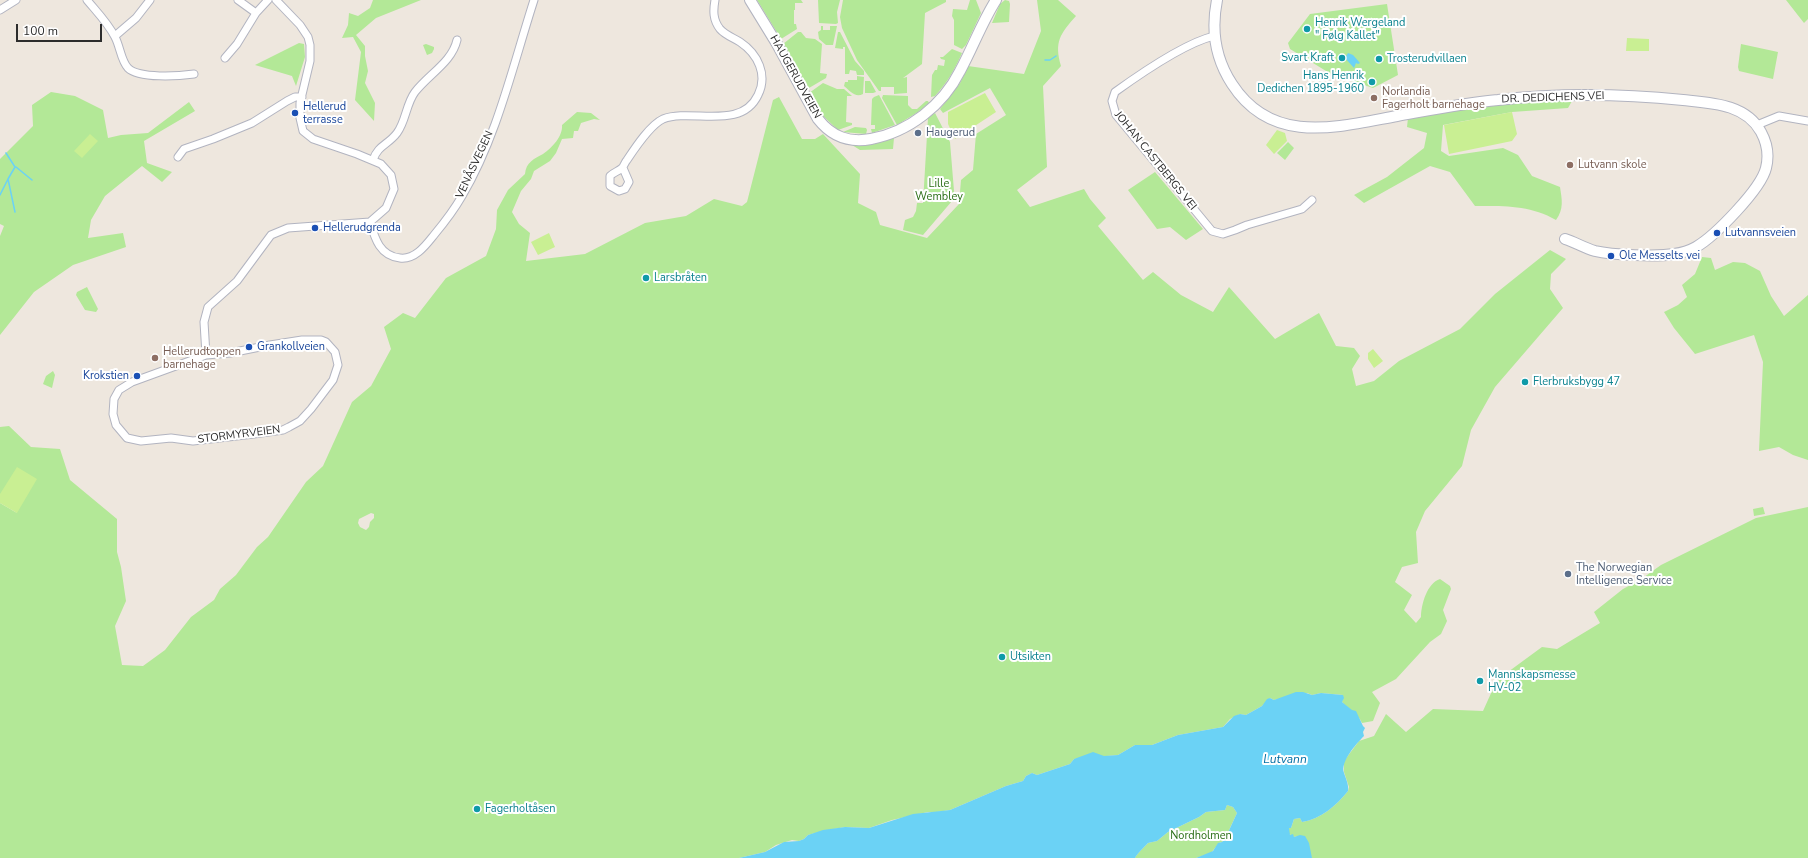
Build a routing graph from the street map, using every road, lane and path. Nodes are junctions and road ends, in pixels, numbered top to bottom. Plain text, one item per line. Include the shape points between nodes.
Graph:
1 (16, 0) edge
2 (87, 0) edge
3 (150, 0) edge
4 (238, 0) edge
5 (268, 0) edge
6 (276, 0) edge
7 (534, 0) edge
8 (715, 0) edge
9 (750, 0) edge
10 (996, 0) edge
11 (1216, 0) edge
12 (0, 10) edge
13 (256, 14) junction
14 (115, 36) junction
15 (1214, 36) junction
16 (457, 40) dead end
17 (225, 58) dead end
18 (194, 74) dead end
19 (302, 97) junction
20 (1808, 121) edge
21 (1757, 125) junction
22 (178, 157) dead end
23 (373, 160) junction
24 (623, 168) dead end
25 (1312, 200) dead end
26 (370, 222) junction
27 (1565, 239) dead end
28 (206, 355) junction

1 - 12 street
2 - 14 street
3 - 14 street via 136,18
4 - 13 street
5 - 13 street
6 - 19 street via 308,37 310,61
7 - 26 street, VENÅSVEGEN via 489,138 463,196 450,215 426,245 414,255 404,258 390,256 381,250
8 - 24 street via 714,17 721,30 749,49 758,60 762,80 758,95 746,109 733,115 688,116 659,121 638,144
9 - 10 street, HAUGERUDVEIEN via 818,119 826,129 837,136 854,141 889,134 908,126 932,108 960,72
11 - 15 street, DR. DEDICHENS VEI
13 - 17 street
14 - 18 street via 125,64 134,72 161,75
15 - 21 street, DR. DEDICHENS VEI via 1222,67 1240,95 1264,115 1278,122 1299,127 1336,128 1432,109 1495,100 1594,95 1658,98 1720,105 1742,112
15 - 25 street, JOHAN CASTBERGS VEI via 1201,39 1183,49 1115,92 1112,101 1116,115 1212,230 1222,234 1302,209
16 - 23 street via 451,54 414,95 400,129 379,148
19 - 22 street via 287,101 248,125 184,149
19 - 23 street via 300,118 302,128 308,136
20 - 21 street via 1779,116
21 - 27 street via 1767,155 1761,181 1747,200 1697,246 1670,255 1616,253 1593,250
23 - 26 street via 388,171 394,189 386,208
26 - 28 street via 288,228 272,235 237,282 208,307 204,322
28 - 28 street, STORMYRVEIEN via 230,353 282,342 320,340 331,346 338,365 337,372 311,409 300,421 283,430 192,440 171,438 136,441 122,434 116,426 113,414 114,399 123,387

